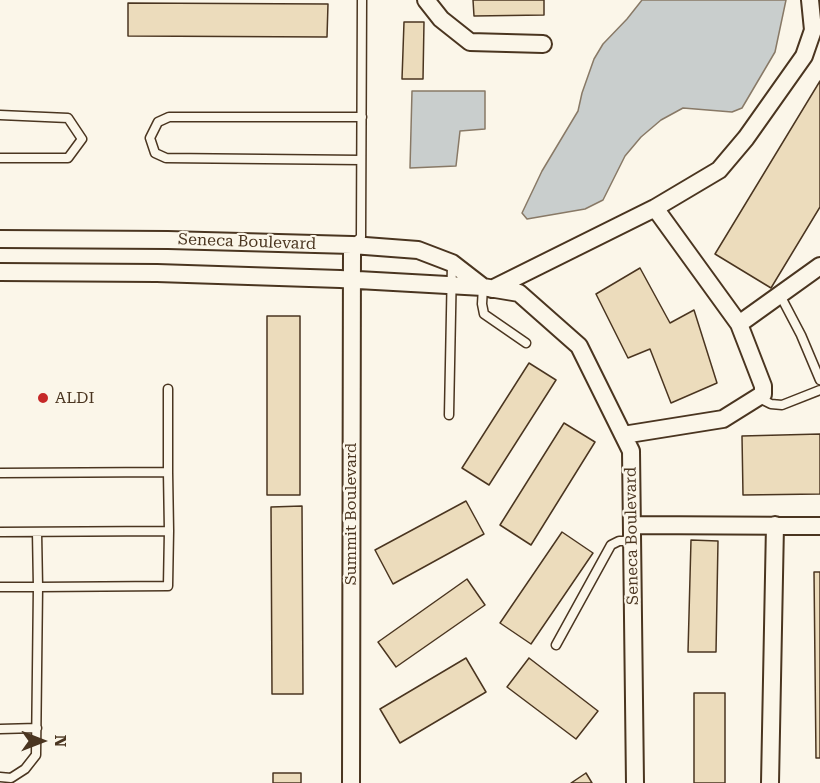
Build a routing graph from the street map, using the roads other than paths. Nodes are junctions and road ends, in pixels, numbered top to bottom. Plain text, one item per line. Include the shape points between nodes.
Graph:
1 (362, 0) edge
2 (426, 0) edge
3 (810, 0) edge
4 (543, 44) dead end
5 (0, 115) edge
6 (362, 117) junction
7 (0, 158) edge
8 (361, 160) junction
9 (655, 208) junction
10 (0, 238) edge
11 (352, 245) junction
12 (452, 263) junction
13 (820, 266) edge
14 (0, 272) edge
15 (352, 280) junction
16 (452, 285) junction
17 (487, 288) junction
18 (780, 295) junction
19 (739, 324) junction
20 (526, 343) dead end
21 (820, 380) edge
22 (168, 389) dead end
23 (820, 390) edge
24 (759, 398) junction
25 (449, 415) dead end
26 (623, 435) junction
27 (168, 472) junction
28 (0, 473) edge
29 (775, 525) junction
30 (820, 526) edge
31 (169, 531) junction
32 (0, 532) edge
33 (37, 532) junction
34 (632, 533) junction
35 (0, 587) edge
36 (39, 587) junction
37 (556, 645) dead end
38 (37, 728) junction
39 (0, 729) edge
40 (0, 777) edge
41 (11, 780) edge
42 (351, 783) edge
43 (635, 783) edge
44 (770, 783) edge

1 - 6 lane
2 - 4 street via 441,19 470,42
3 - 9 street via 813,30 804,56 746,138 719,170
5 - 7 lane via 68,118 82,138 68,158
6 - 8 lane
6 - 8 lane via 169,117 158,122 150,138 155,153 166,158
8 - 11 lane via 361,237
9 - 17 street
9 - 19 street
10 - 11 street, Seneca Boulevard
11 - 12 street, Seneca Boulevard via 418,250
11 - 15 street, Summit Boulevard
12 - 16 lane
12 - 17 street, Seneca Boulevard
13 - 18 street
14 - 15 street, Seneca Boulevard
15 - 16 street, Seneca Boulevard
15 - 42 street, Summit Boulevard
16 - 17 street, Seneca Boulevard
16 - 25 lane
17 - 20 lane via 482,304 484,314
17 - 26 street, Seneca Boulevard via 519,293 579,346
18 - 19 street
18 - 21 lane
19 - 24 street via 763,386
22 - 27 lane
23 - 24 lane via 782,405
24 - 26 street via 723,419
26 - 34 street, Seneca Boulevard via 631,451
27 - 28 lane
27 - 31 lane
29 - 30 street
29 - 34 street
29 - 44 street
31 - 33 lane
31 - 36 lane via 168,586
32 - 33 lane
33 - 36 lane
34 - 37 lane via 611,545
34 - 43 street, Seneca Boulevard
35 - 36 lane
36 - 38 lane
38 - 39 lane
38 - 41 lane via 36,755
40 - 41 lane

